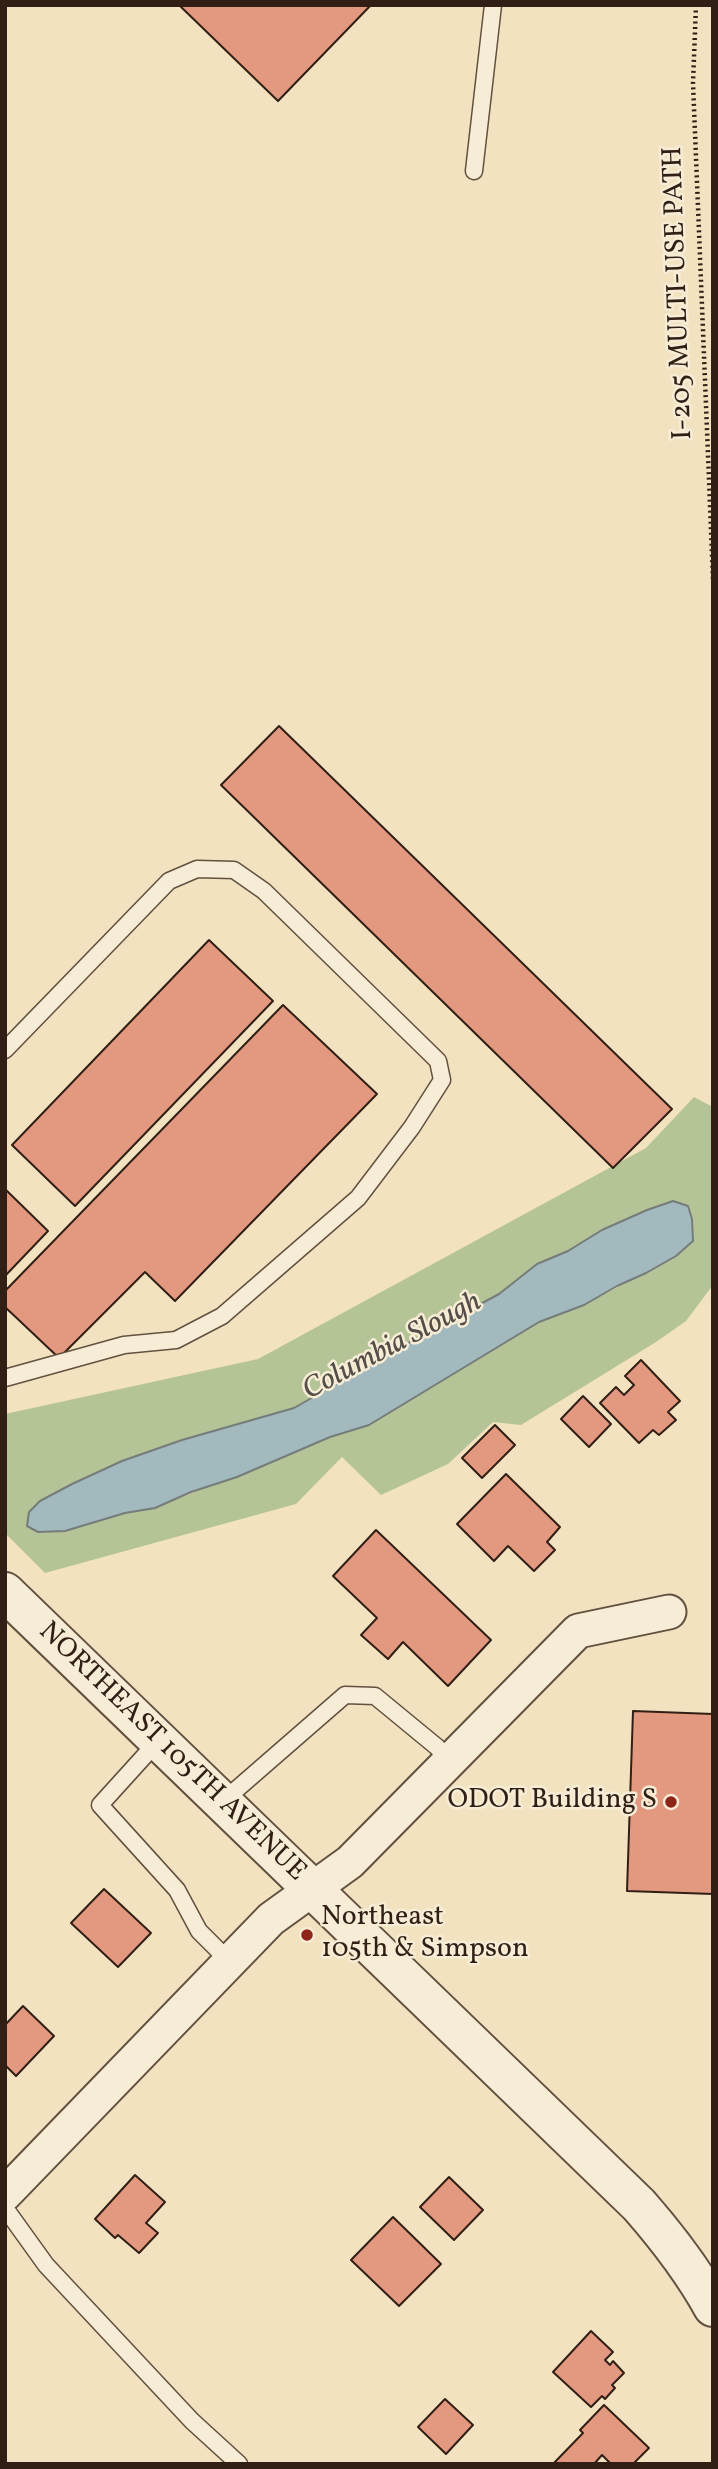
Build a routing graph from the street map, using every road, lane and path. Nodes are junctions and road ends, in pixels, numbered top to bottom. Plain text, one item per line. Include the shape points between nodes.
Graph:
1 (493, 5) edge
2 (696, 5) edge
3 (474, 172) dead end
4 (713, 579) edge
5 (5, 1050) edge
6 (5, 1378) edge
7 (5, 1592) edge
8 (669, 1612) dead end
9 (158, 1741) junction
10 (449, 1761) junction
11 (222, 1802) junction
12 (311, 1889) junction
13 (230, 1962) junction
14 (5, 2194) edge
15 (5, 2208) edge
16 (713, 2307) edge
17 (239, 2464) edge

1 - 3 lane
2 - 4 path, I-205 MULTI-USE PATH via 693,83
5 - 6 lane via 169,881 197,869 234,870 264,891 438,1061 442,1080 358,1198 222,1315 176,1340 124,1345
7 - 9 street, NORTHEAST 105TH AVENUE
8 - 10 street via 578,1631
9 - 11 street, NORTHEAST 105TH AVENUE
9 - 13 lane via 100,1805 177,1890 198,1931
10 - 11 lane via 374,1696 345,1695
10 - 12 street via 350,1862
11 - 12 street, NORTHEAST 105TH AVENUE
12 - 13 street via 271,1919
12 - 16 street, NORTHEAST 105TH AVENUE via 639,2204 670,2240
13 - 14 street
15 - 17 lane via 46,2265 192,2421

